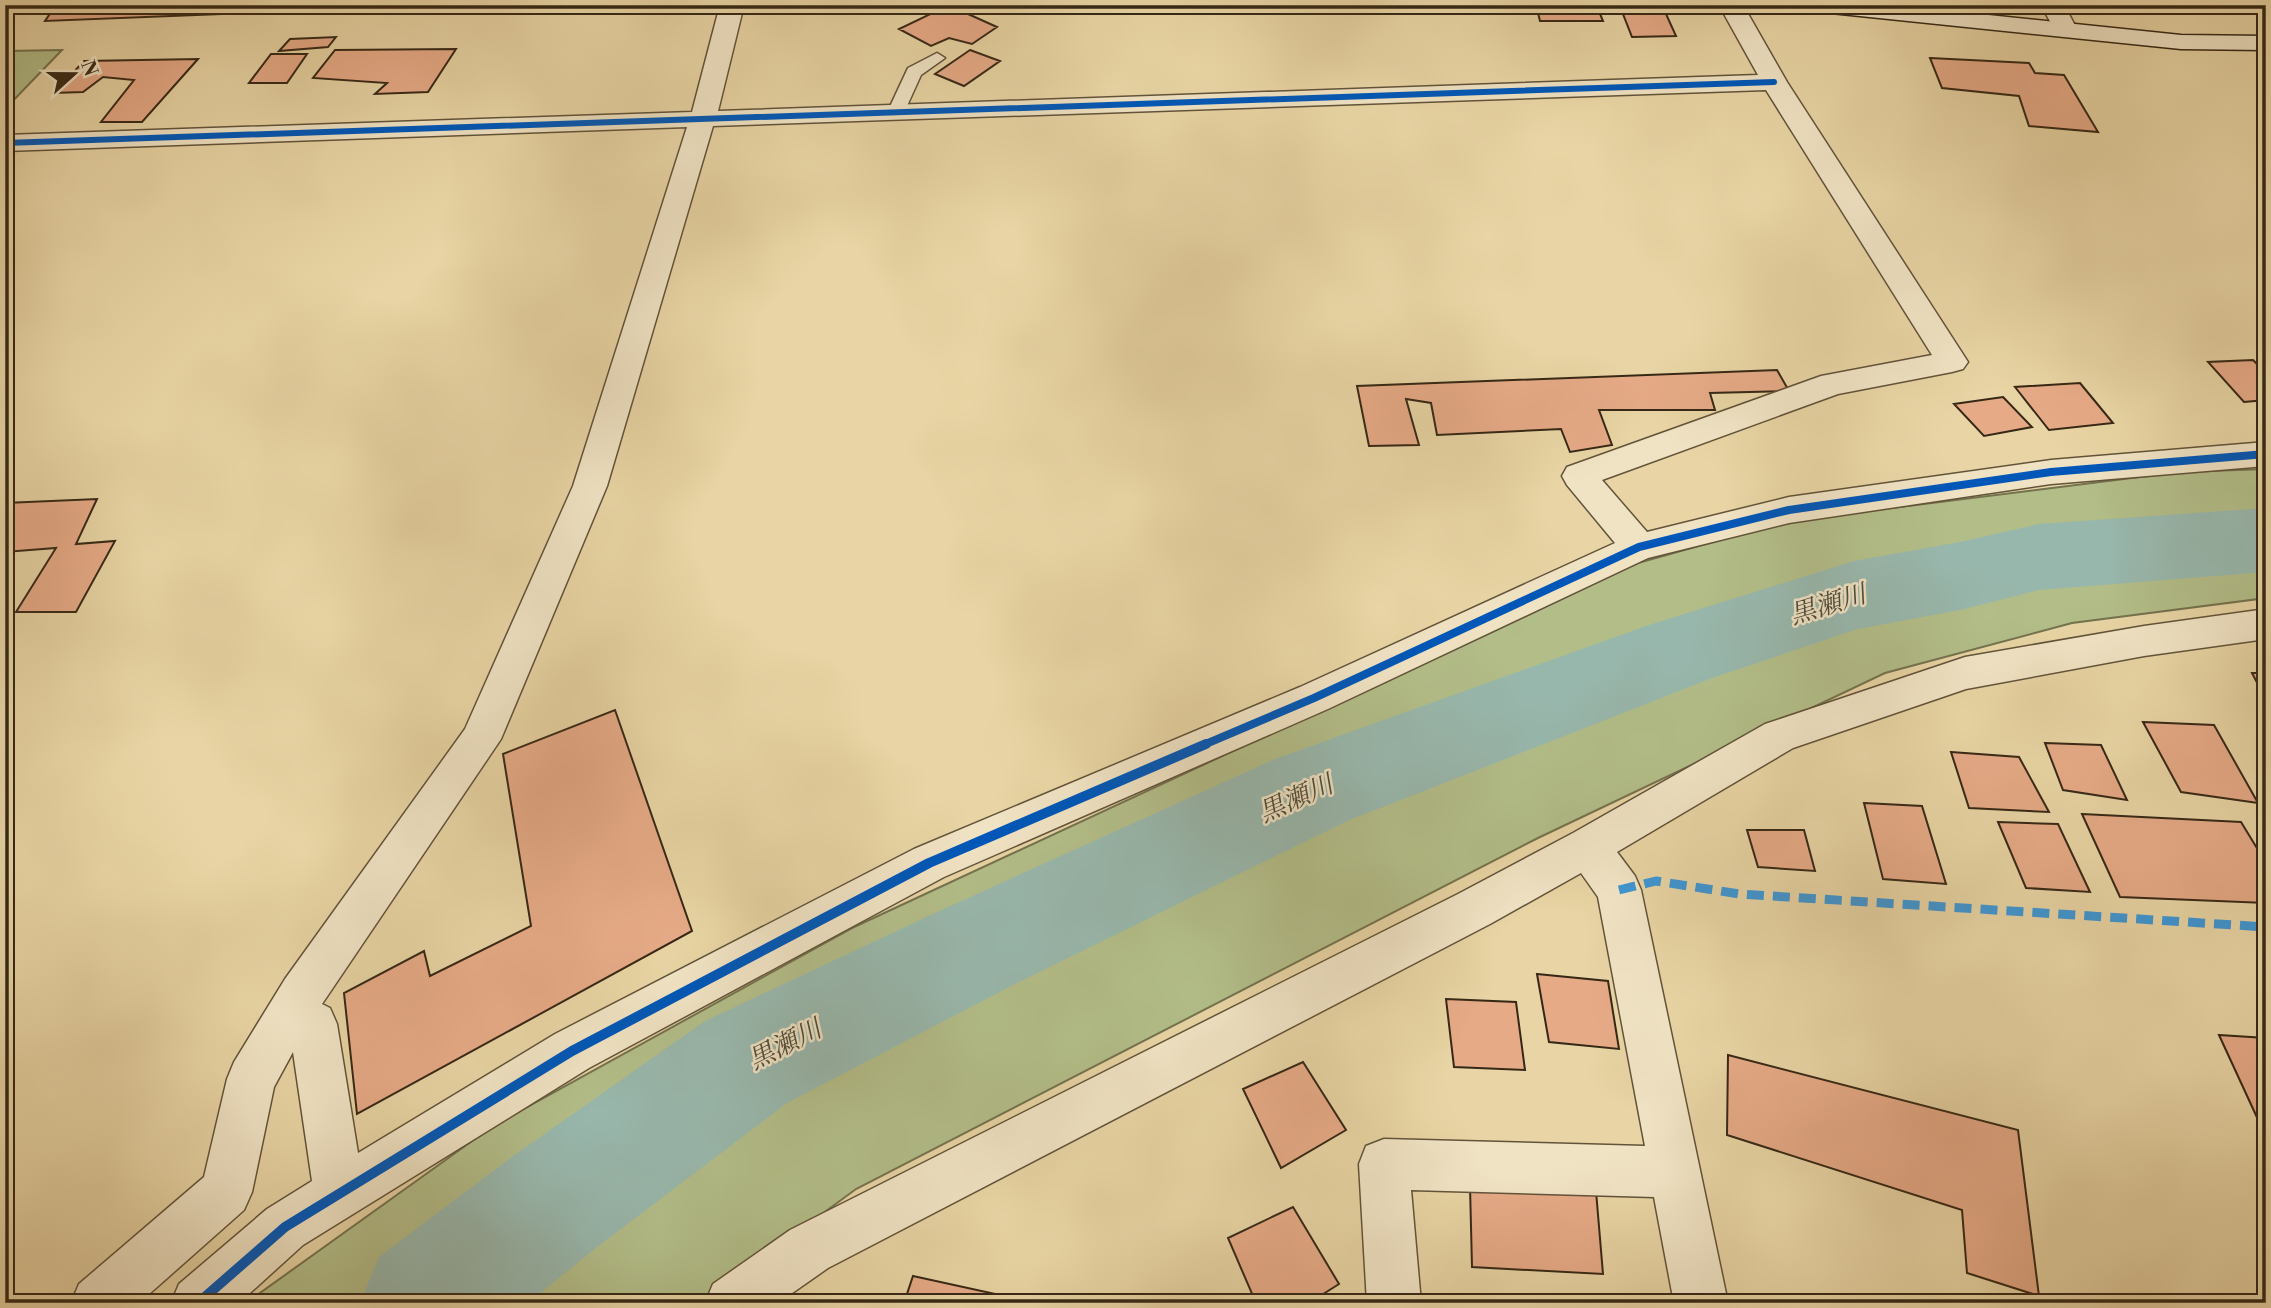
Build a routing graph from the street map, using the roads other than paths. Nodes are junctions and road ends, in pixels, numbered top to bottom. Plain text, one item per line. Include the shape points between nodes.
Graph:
1 (733, 5) edge
2 (1731, 5) edge
3 (1821, 5) edge
4 (2052, 5) edge
5 (1938, 12) edge
6 (2066, 31) junction
7 (2266, 43) edge
8 (937, 58) dead end
9 (1774, 82) junction
10 (896, 113) junction
11 (703, 118) junction
12 (5, 143) edge
13 (2266, 454) edge
14 (1639, 547) junction
15 (2266, 624) edge
16 (1588, 847) junction
17 (292, 1012) junction
18 (1675, 1172) junction
19 (339, 1194) junction
20 (98, 1303) edge
21 (198, 1303) edge
22 (732, 1303) edge
23 (1394, 1303) edge
24 (1701, 1303) edge

1 - 11 street
2 - 9 street
3 - 5 street
4 - 6 street
5 - 6 street
6 - 7 street via 2181,42
8 - 10 lane via 914,72
9 - 10 street
9 - 14 street via 1952,362 1832,384 1579,476
10 - 11 street
11 - 12 street
11 - 17 street via 590,486 481,739
13 - 14 street via 2051,472 1789,510
14 - 19 street via 1314,698 929,863 572,1051
15 - 16 street via 1965,673 1779,736
16 - 18 street via 1619,890
16 - 22 street via 810,1249
17 - 19 street via 313,1024
17 - 20 street via 251,1079 226,1192
18 - 23 street via 1384,1164
18 - 24 street
19 - 21 street via 285,1227

